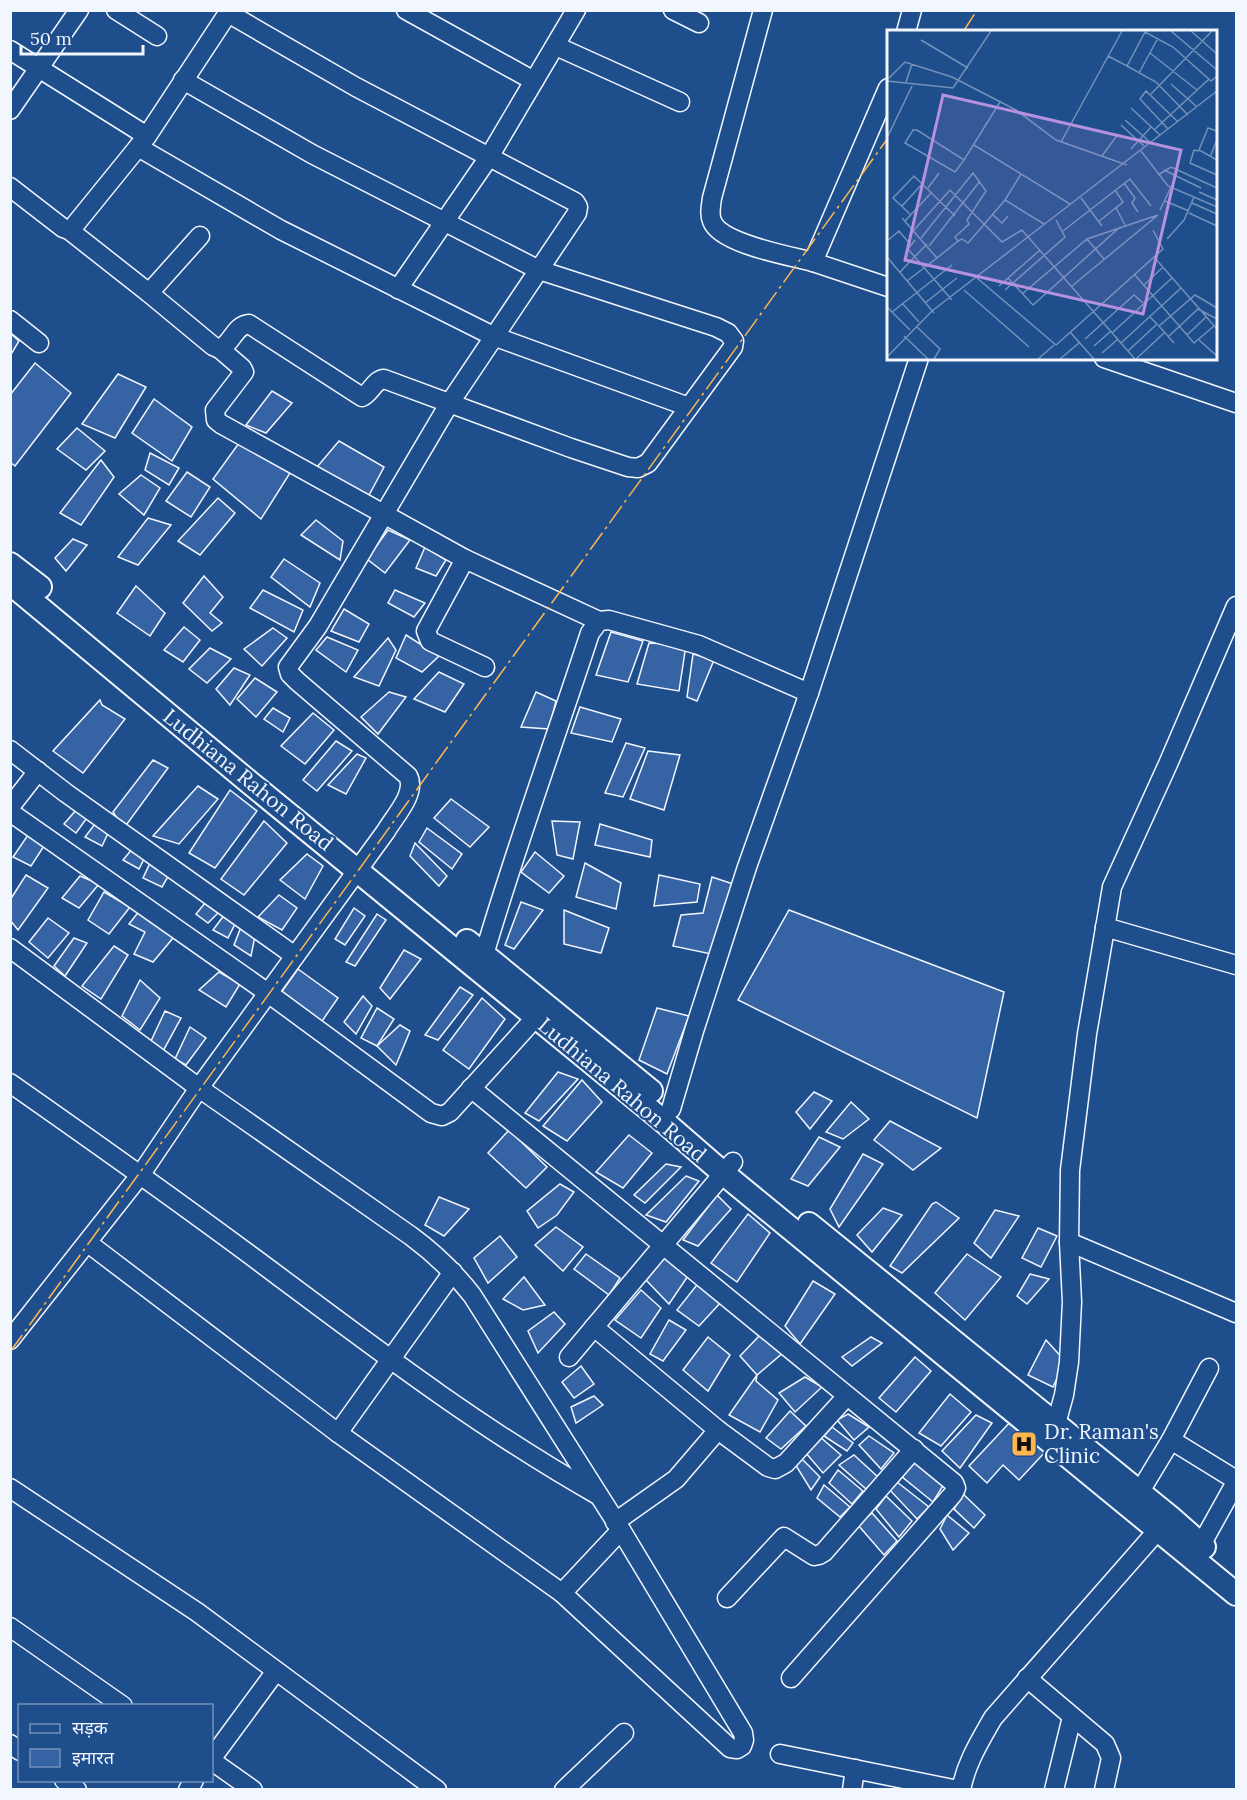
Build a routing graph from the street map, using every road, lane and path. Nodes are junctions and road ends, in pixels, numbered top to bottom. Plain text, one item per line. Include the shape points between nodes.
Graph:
1 (79, 10) edge
2 (405, 10) edge
3 (576, 10) edge
4 (673, 10) edge
5 (763, 10) edge
6 (912, 10) edge
7 (119, 11) edge
8 (229, 12) edge
9 (699, 23) dead end
10 (907, 30) edge
11 (157, 36) dead end
12 (556, 46) junction
13 (10, 50) edge
14 (39, 68) junction
15 (183, 80) junction
16 (534, 81) junction
17 (887, 90) edge
18 (680, 102) dead end
19 (10, 110) edge
20 (143, 142) junction
21 (489, 157) junction
22 (10, 187) edge
23 (446, 222) junction
24 (69, 230) junction
25 (200, 236) dead end
26 (813, 262) junction
27 (539, 270) junction
28 (887, 287) edge
29 (398, 289) junction
30 (149, 293) junction
31 (10, 320) edge
32 (493, 336) junction
33 (39, 343) dead end
34 (220, 349) junction
35 (918, 360) edge
36 (1110, 360) edge
37 (1236, 403) edge
38 (449, 404) junction
39 (689, 407) junction
40 (383, 514) junction
41 (465, 559) junction
42 (10, 564) edge
43 (10, 582) edge
44 (1236, 606) edge
45 (598, 621) junction
46 (485, 667) dead end
47 (809, 693) junction
48 (10, 750) edge
49 (38, 771) junction
50 (10, 807) edge
51 (10, 812) edge
52 (362, 863) junction
53 (1105, 927) junction
54 (10, 948) edge
55 (484, 955) junction
56 (295, 956) junction
57 (1236, 965) edge
58 (268, 993) junction
59 (535, 1018) junction
60 (10, 1083) edge
61 (200, 1088) junction
62 (471, 1088) junction
63 (672, 1109) junction
64 (728, 1168) junction
65 (141, 1174) junction
66 (1069, 1242) junction
67 (88, 1243) junction
68 (664, 1244) junction
69 (453, 1272) junction
70 (1236, 1313) edge
71 (594, 1326) junction
72 (10, 1340) edge
73 (569, 1358) dead end
74 (392, 1360) junction
75 (1209, 1368) dead end
76 (847, 1396) junction
77 (718, 1430) junction
78 (1051, 1431) junction
79 (338, 1433) junction
80 (1171, 1440) junction
81 (914, 1449) junction
82 (1236, 1481) edge
83 (10, 1488) edge
84 (1139, 1493) junction
85 (599, 1496) junction
86 (1164, 1523) junction
87 (618, 1526) junction
88 (1201, 1545) junction
89 (1236, 1574) edge
90 (562, 1593) junction
91 (1236, 1594) edge
92 (727, 1598) dead end
93 (10, 1627) edge
94 (276, 1671) junction
95 (791, 1678) dead end
96 (1027, 1678) junction
97 (120, 1704) edge
98 (1072, 1717) junction
99 (624, 1733) dead end
100 (780, 1754) dead end
101 (213, 1759) edge
102 (213, 1761) edge
103 (855, 1769) junction
104 (430, 1788) edge
105 (253, 1790) edge
106 (564, 1790) edge
107 (852, 1790) edge
108 (959, 1790) edge
109 (1054, 1790) edge
110 (1104, 1790) edge

1 - 14 street
2 - 16 street
3 - 12 street
4 - 9 street
5 - 26 street via 712,198 712,224 739,243
6 - 10 street
7 - 11 street
8 - 15 street
8 - 21 street via 356,87
12 - 16 street
12 - 18 street
13 - 14 street
14 - 19 street
14 - 20 street
15 - 20 street
15 - 23 street via 312,154
16 - 21 street
17 - 26 street
20 - 24 street
20 - 29 street via 281,230
21 - 23 street
21 - 27 street via 578,207
22 - 24 street
23 - 27 street
23 - 29 street
24 - 30 street
25 - 30 street
26 - 28 street
27 - 32 street
27 - 39 street via 728,333 733,347
29 - 32 street
30 - 34 street
31 - 33 street
32 - 38 street
32 - 39 street
34 - 38 street via 249,324 358,396 365,396 381,379
34 - 40 street via 244,372 215,410 216,420
35 - 47 street
36 - 37 street
38 - 39 street via 638,468 648,463
38 - 40 street
40 - 41 street
40 - 52 street via 318,626 288,667 297,681 411,782 404,803
41 - 45 street
41 - 46 street via 426,632 430,641
42 - 52 main road, Ludhiana Rahon Road
43 - 52 main road, Ludhiana Rahon Road via 249,782
44 - 53 street via 1112,886
45 - 47 street via 609,620 699,645
45 - 55 street via 590,633 534,795
47 - 63 street via 747,867
48 - 49 street
49 - 50 street
49 - 56 street
51 - 58 street
52 - 55 main road, Ludhiana Rahon Road
52 - 56 street
52 - 59 main road, Ludhiana Rahon Road
53 - 57 street
53 - 66 street via 1070,1170
54 - 61 street
55 - 63 main road, Ludhiana Rahon Road
56 - 58 street
58 - 61 street
58 - 62 street via 431,1113 442,1116 450,1112
59 - 62 street
59 - 64 main road, Ludhiana Rahon Road
60 - 65 street
61 - 65 street
61 - 69 street via 411,1236
62 - 68 street
63 - 64 main road, Ludhiana Rahon Road
64 - 68 street
64 - 78 main road, Ludhiana Rahon Road
65 - 67 street
65 - 74 street
66 - 70 street
66 - 78 street via 1069,1362 1064,1395
67 - 72 street
67 - 79 street
68 - 71 street
68 - 76 street
69 - 74 street
69 - 85 street via 472,1295
71 - 73 street
71 - 77 street
74 - 79 street
74 - 85 street via 546,1466
75 - 80 street
76 - 77 street via 786,1463 775,1469
76 - 81 street
77 - 87 street via 676,1479
78 - 84 main road, Ludhiana Rahon Road
78 - 86 main road, Ludhiana Rahon Road
79 - 90 street
80 - 82 street
80 - 84 street
81 - 92 street via 824,1552 814,1556 784,1537
81 - 95 street via 951,1479 956,1488 953,1494
82 - 88 street
83 - 94 street via 197,1612
84 - 86 main road, Ludhiana Rahon Road
85 - 87 street
86 - 88 main road, Ludhiana Rahon Road
86 - 91 main road, Ludhiana Rahon Road
86 - 96 street
87 - 90 street
87 - 90 street via 743,1733 742,1746 730,1748
88 - 89 main road, Ludhiana Rahon Road
93 - 97 street
94 - 101 street
94 - 104 street
96 - 98 street
96 - 108 street via 988,1727
98 - 109 street
98 - 110 street via 1109,1750
99 - 106 street
100 - 103 street
102 - 105 street
103 - 107 street
103 - 108 street

